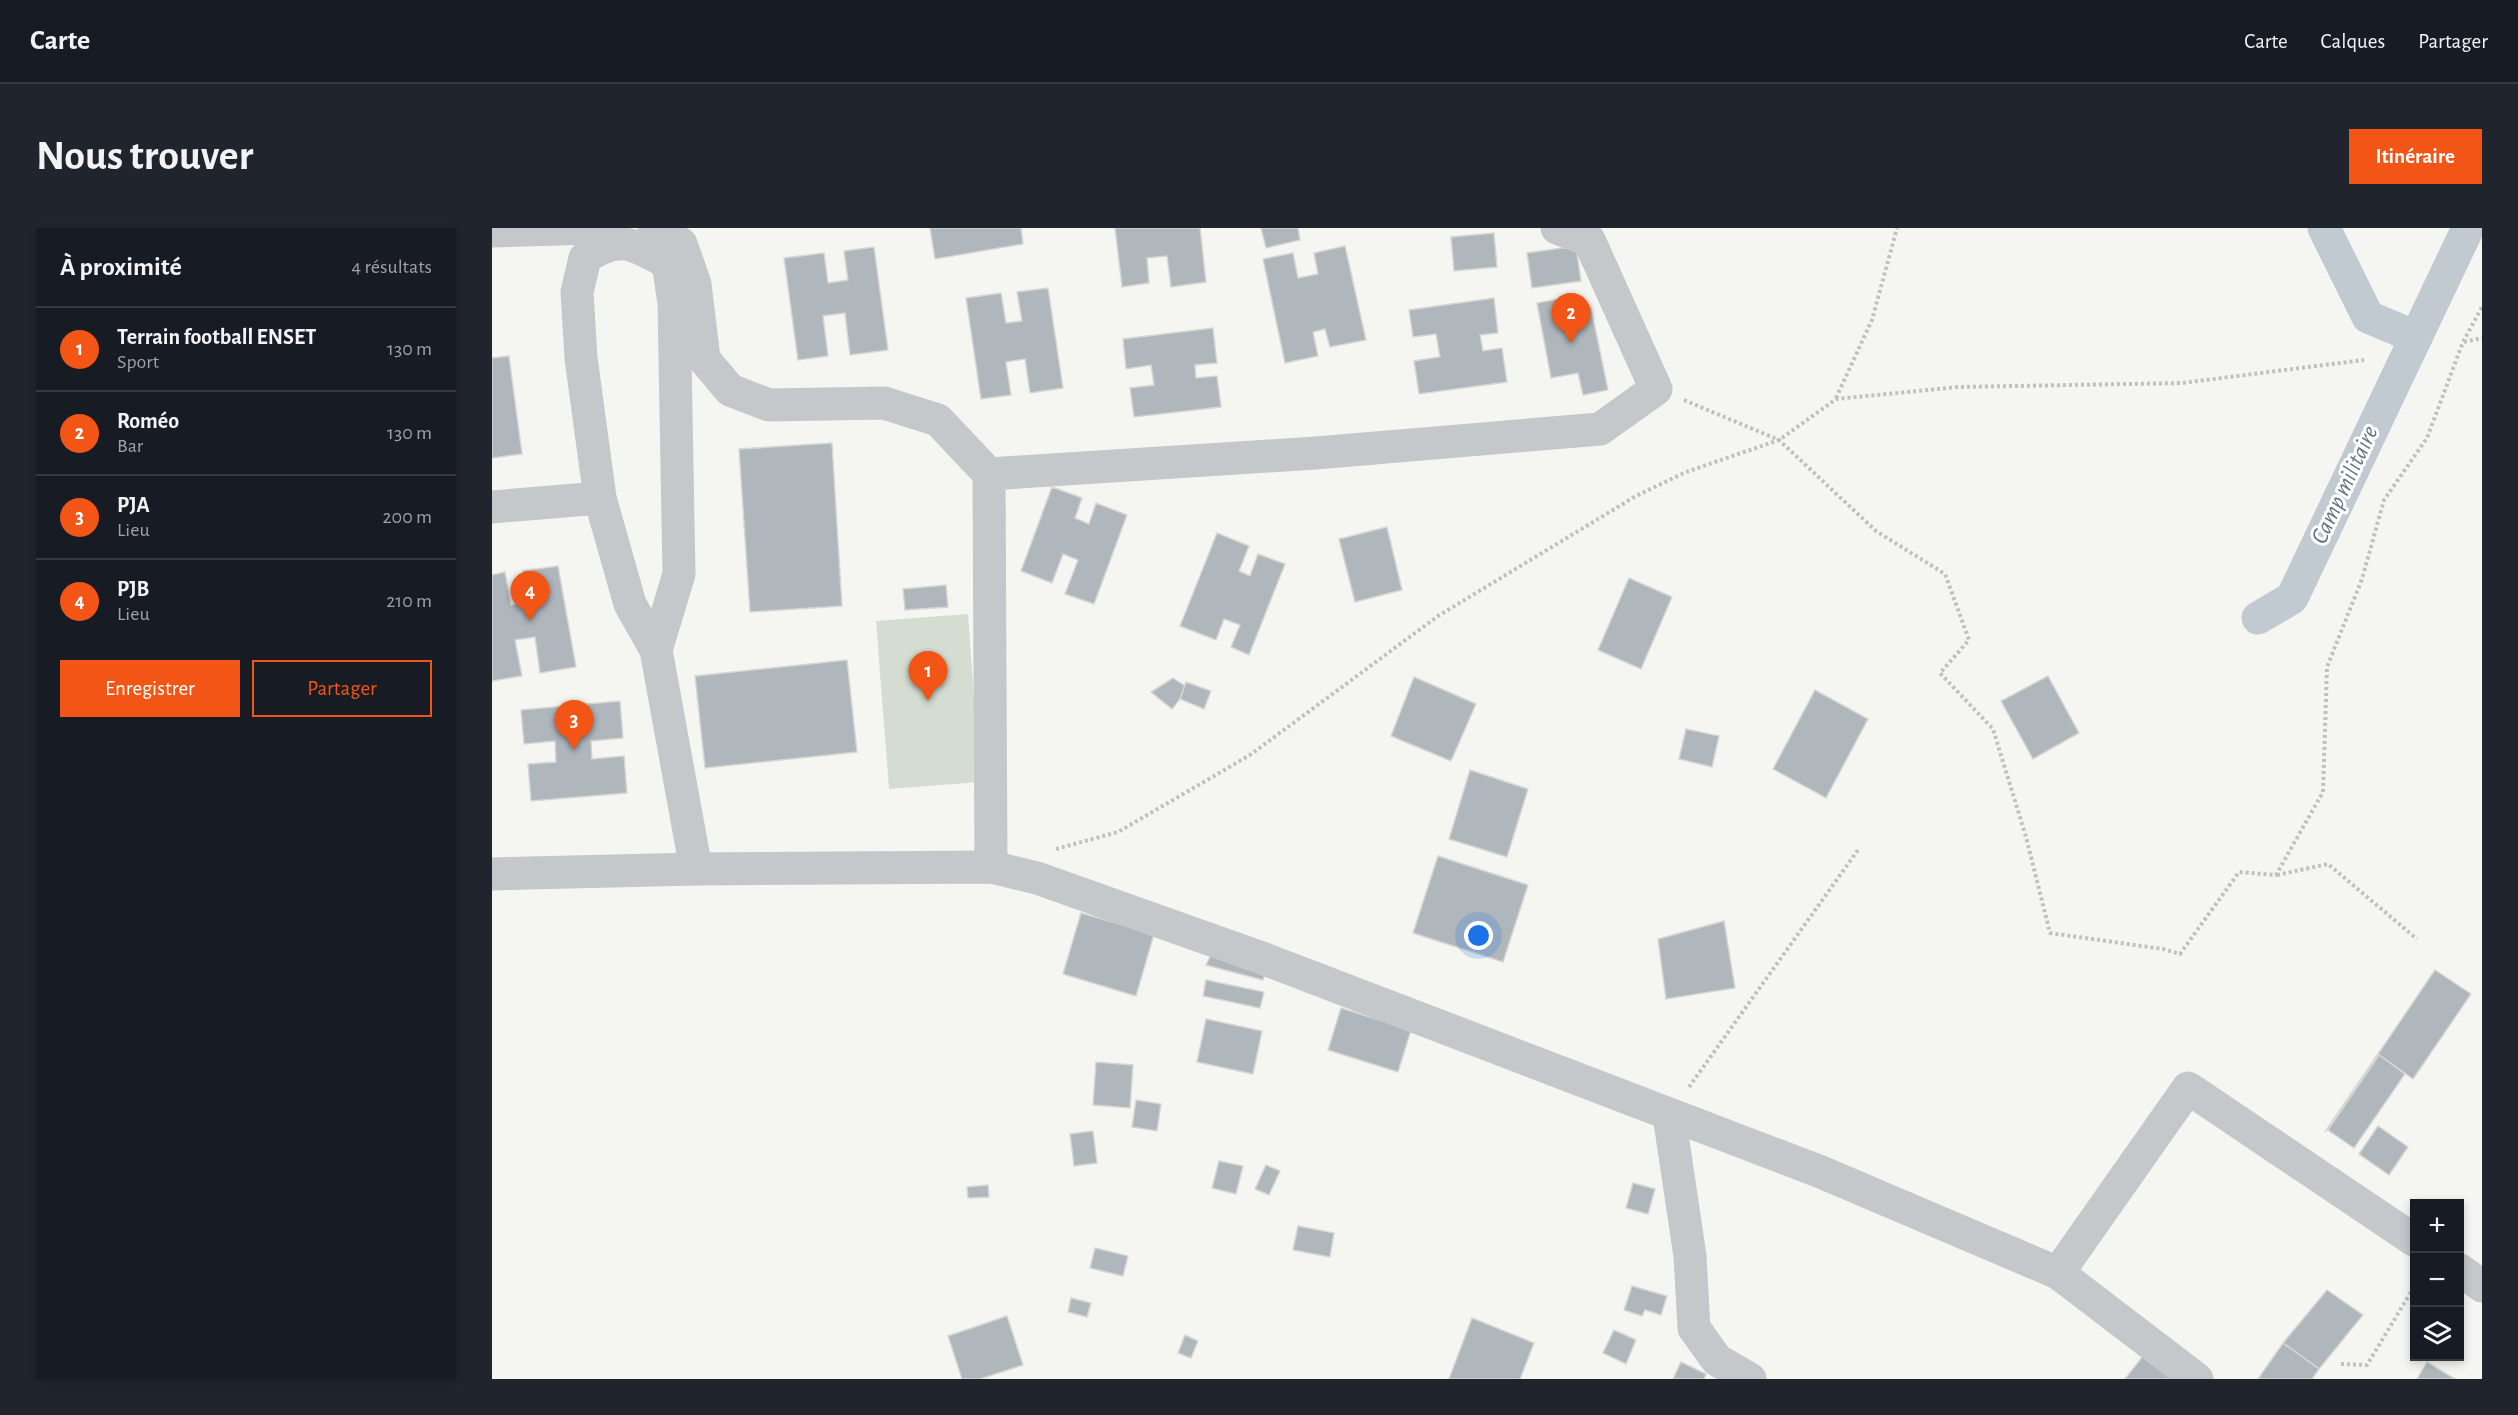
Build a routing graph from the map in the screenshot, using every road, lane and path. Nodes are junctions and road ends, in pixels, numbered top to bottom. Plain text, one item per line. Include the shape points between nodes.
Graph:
1 (595, 228) edge
2 (654, 228) edge
3 (1557, 228) edge
4 (1897, 228) edge
5 (492, 231) edge
6 (2482, 307) edge
7 (2482, 338) edge
8 (2463, 342) junction
9 (2364, 360) dead end
10 (1656, 389) junction
11 (1836, 399) junction
12 (1779, 440) junction
13 (989, 474) junction
14 (600, 498) junction
15 (492, 507) edge
16 (656, 650) junction
17 (1055, 849) dead end
18 (1858, 850) dead end
19 (991, 867) junction
20 (696, 869) junction
21 (492, 874) edge
22 (2276, 875) junction
23 (2417, 939) dead end
24 (1669, 1115) junction
25 (2410, 1237) edge
26 (2058, 1273) junction
27 (2464, 1273) edge
28 (2482, 1286) edge
29 (2410, 1295) edge
30 (2342, 1364) dead end
31 (1750, 1379) edge
32 (2197, 1379) edge

1 - 5 street
2 - 13 street via 681,244 695,284 704,359 730,390 769,405 884,404 938,420
3 - 10 street via 1589,240
4 - 11 path via 1872,320
6 - 8 path
7 - 8 path
8 - 22 path via 2427,438 2384,500 2362,579 2326,667 2323,792
9 - 11 path via 2182,383 1958,387
10 - 12 path
10 - 13 street via 1600,429
11 - 12 path
12 - 17 path via 1686,472 1636,496 1438,615 1250,755 1118,832
12 - 22 path via 1876,531 1945,574 1969,640 1940,673 1993,729 2050,933 2180,954 2239,872
13 - 19 street
14 - 15 street
14 - 16 street via 630,604
14 - 16 street via 581,358 577,292 585,258 600,248 629,243 668,262 674,303 679,574
16 - 20 street
18 - 24 path
19 - 20 street
19 - 24 street via 1037,878 1262,958
20 - 21 street
22 - 23 path via 2328,864
24 - 26 street via 1821,1172
24 - 31 street via 1690,1256 1694,1328 1717,1360
25 - 26 street via 2188,1088
26 - 32 street
27 - 28 street
29 - 30 path via 2367,1365

